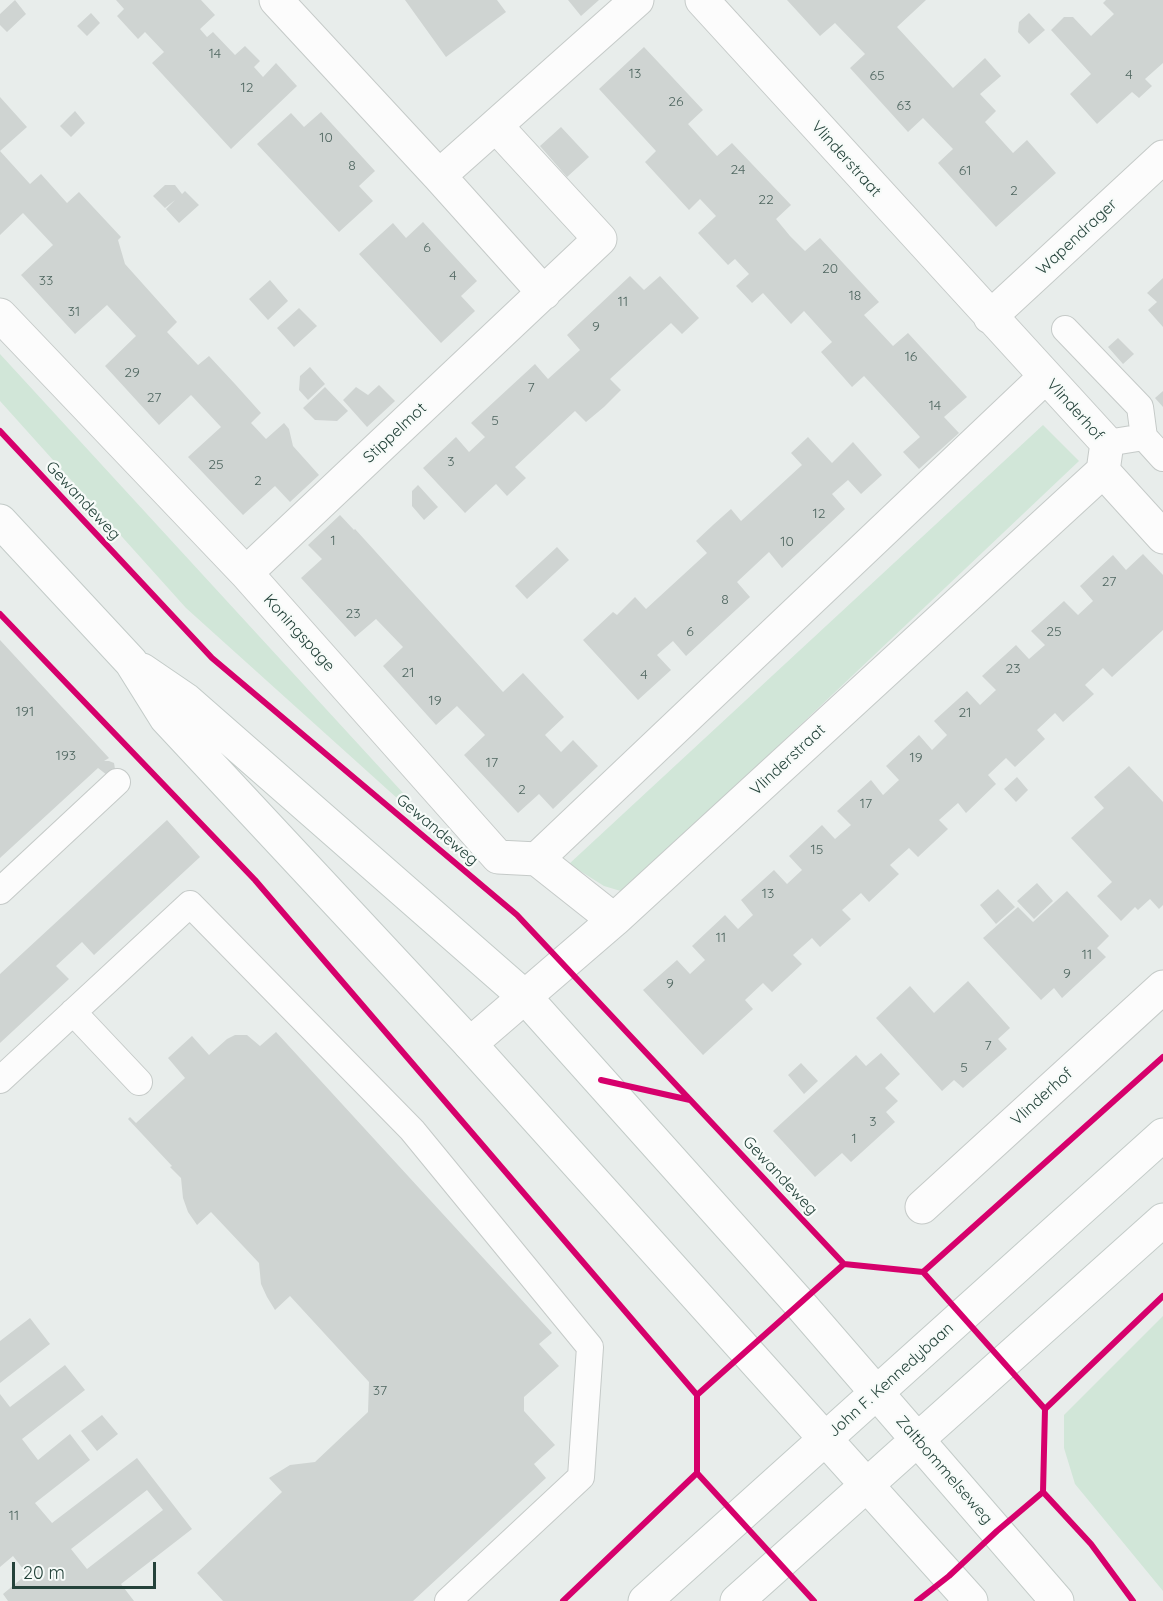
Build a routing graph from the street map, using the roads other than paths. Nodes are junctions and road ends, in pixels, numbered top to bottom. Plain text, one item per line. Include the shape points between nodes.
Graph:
1 (276, 0) edge
2 (637, 0) edge
3 (702, 0) edge
4 (496, 126) junction
5 (1163, 157) edge
6 (439, 176) junction
7 (544, 293) junction
8 (0, 315) edge
9 (990, 317) junction
10 (1065, 329) dead end
11 (1045, 377) junction
12 (1144, 437) junction
13 (1105, 457) junction
14 (1163, 458) edge
15 (0, 521) edge
16 (1163, 537) edge
17 (246, 573) junction
18 (131, 662) junction
19 (117, 782) dead end
20 (537, 859) junction
21 (0, 891) edge
22 (614, 920) junction
23 (1163, 987) edge
24 (525, 997) junction
25 (74, 1012) junction
26 (470, 1044) junction
27 (0, 1080) edge
28 (139, 1082) dead end
29 (1163, 1136) edge
30 (922, 1207) dead end
31 (1163, 1220) edge
32 (877, 1393) junction
33 (826, 1438) junction
34 (918, 1439) junction
35 (867, 1485) junction
36 (448, 1601) edge
37 (645, 1601) edge
38 (737, 1601) edge
39 (971, 1601) edge
40 (1058, 1601) edge

1 - 6 street
2 - 4 street
3 - 9 street, Vlinderstraat
4 - 6 street
4 - 7 street, Stippelmot via 600,239
5 - 9 street, Wapendrager
6 - 7 street
7 - 17 street, Stippelmot
8 - 17 street, Koningspage
9 - 11 street, Vlinderhof
10 - 12 lane via 1140,407
11 - 13 street, Vlinderhof
11 - 20 street
12 - 13 lane
12 - 14 lane
13 - 16 street, Vlinderhof
13 - 22 street, Vlinderstraat
15 - 18 street
17 - 20 street, Koningspage via 498,856
18 - 24 street via 186,700
18 - 26 street via 166,718
19 - 21 lane
20 - 22 street
22 - 24 street, Vlinderstraat
23 - 30 street, Vlinderhof
24 - 26 street, Vlinderstraat
24 - 32 street
25 - 27 lane
25 - 28 lane
25 - 36 lane via 190,904 411,1130 590,1347 581,1477
26 - 33 street
29 - 32 street, John F. Kennedybaan
31 - 34 street
32 - 33 street, John F. Kennedybaan
32 - 34 street, Zaltbommelseweg
33 - 35 street
33 - 37 street, John F. Kennedybaan
34 - 35 street
34 - 40 street, Zaltbommelseweg
35 - 38 street
35 - 39 street

